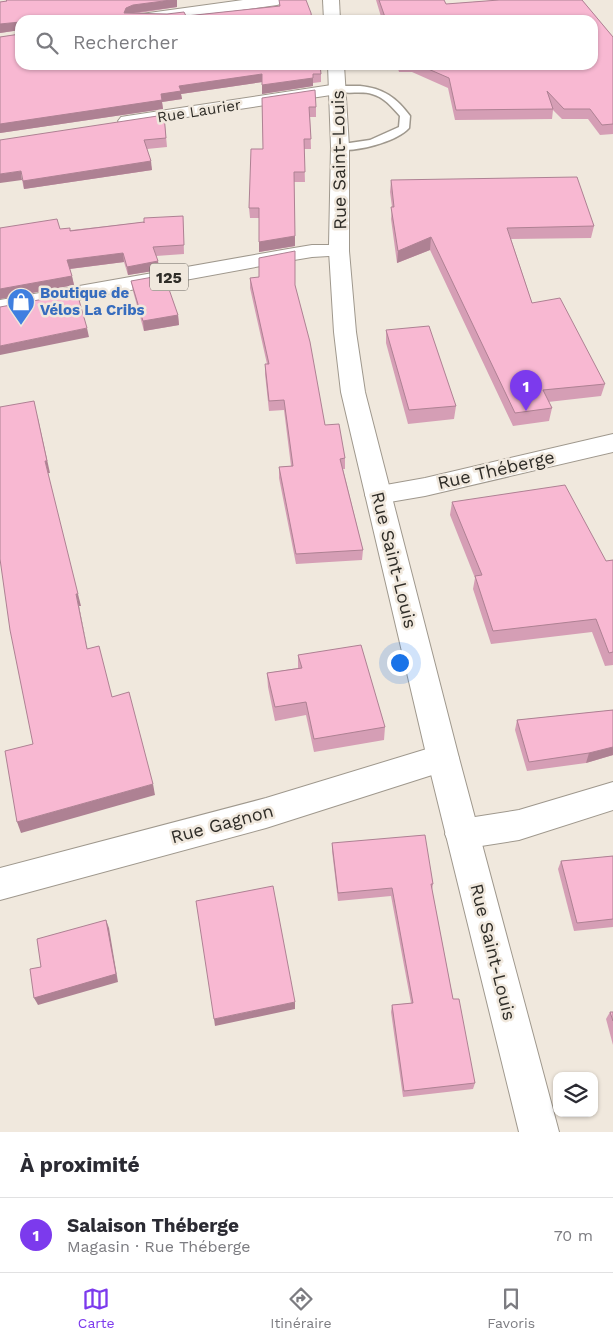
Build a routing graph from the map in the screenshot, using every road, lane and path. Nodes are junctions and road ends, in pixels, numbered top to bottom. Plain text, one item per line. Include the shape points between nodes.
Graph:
1 (277, 0) edge
2 (331, 0) edge
3 (170, 15) edge
4 (332, 15) edge
5 (336, 70) edge
6 (338, 90) junction
7 (114, 124) edge
8 (340, 147) junction
9 (339, 251) junction
10 (0, 307) edge
11 (613, 443) edge
12 (378, 495) junction
13 (443, 758) junction
14 (613, 796) edge
15 (462, 834) junction
16 (0, 884) edge
17 (539, 1132) edge

1 - 3 main road
2 - 4 main road
5 - 6 main road, Rue Saint-Louis
6 - 7 main road, Rue Laurier
6 - 8 main road, Rue Saint-Louis
6 - 8 lane via 372,89 394,102 405,116 404,128 385,140
8 - 9 main road, Rue Saint-Louis
9 - 10 main road, 125 via 312,251
9 - 12 main road, Rue Saint-Louis via 350,371
11 - 12 main road, Rue Théberge
12 - 13 main road, Rue Saint-Louis
13 - 15 main road, Rue Saint-Louis
13 - 16 main road, Rue Gagnon via 266,813
14 - 15 main road via 520,825
15 - 17 main road, Rue Saint-Louis

